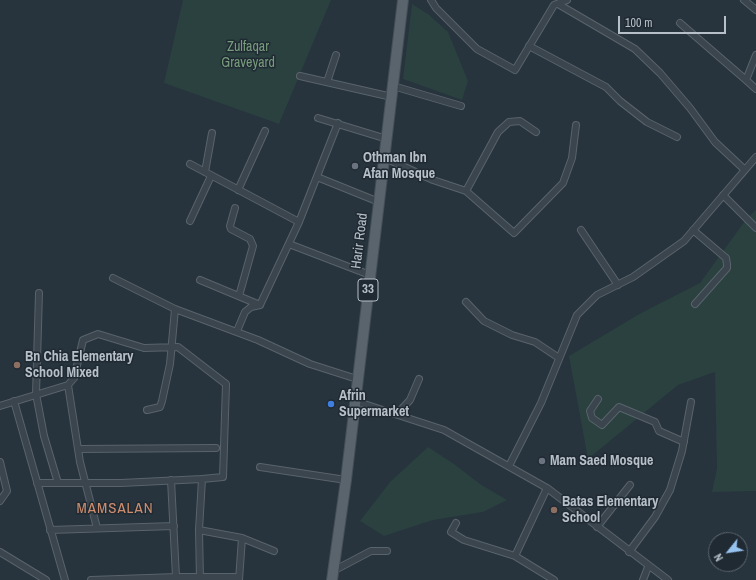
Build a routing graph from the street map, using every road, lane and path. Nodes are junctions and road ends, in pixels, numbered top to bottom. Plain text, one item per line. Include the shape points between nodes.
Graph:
1 (403, 0) edge
2 (567, 0) edge
3 (744, 0) edge
4 (433, 1) edge
5 (558, 4) junction
6 (756, 10) edge
7 (680, 23) dead end
8 (529, 46) junction
9 (756, 55) edge
10 (336, 56) dead end
11 (300, 76) dead end
12 (746, 80) junction
13 (327, 82) junction
14 (393, 86) junction
15 (756, 89) edge
16 (392, 97) junction
17 (461, 106) dead end
18 (318, 118) dead end
19 (338, 123) junction
20 (576, 125) dead end
21 (265, 131) dead end
22 (536, 132) dead end
23 (212, 133) dead end
24 (677, 137) dead end
25 (387, 139) junction
26 (756, 157) edge
27 (384, 160) junction
28 (190, 164) dead end
29 (745, 170) junction
30 (205, 172) junction
31 (211, 176) junction
32 (317, 177) junction
33 (238, 190) junction
34 (466, 191) junction
35 (723, 195) junction
36 (379, 202) junction
37 (235, 208) dead end
38 (190, 221) dead end
39 (299, 222) junction
40 (756, 228) edge
41 (581, 230) dead end
42 (693, 230) junction
43 (289, 244) junction
44 (370, 275) junction
45 (113, 278) dead end
46 (200, 280) dead end
47 (618, 285) junction
48 (39, 293) dead end
49 (239, 296) junction
50 (466, 302) dead end
51 (695, 304) dead end
52 (260, 305) junction
53 (175, 309) junction
54 (236, 331) junction
55 (171, 347) junction
56 (559, 358) junction
57 (419, 379) dead end
58 (357, 380) junction
59 (68, 386) junction
60 (36, 394) junction
61 (598, 398) dead end
62 (355, 401) junction
63 (14, 402) junction
64 (691, 402) dead end
65 (0, 406) edge
66 (147, 410) dead end
67 (397, 414) junction
68 (684, 442) junction
69 (216, 448) dead end
70 (78, 450) junction
71 (0, 462) edge
72 (509, 466) junction
73 (260, 467) dead end
74 (202, 479) junction
75 (171, 480) junction
76 (346, 480) junction
77 (37, 483) junction
78 (58, 483) junction
79 (86, 484) junction
80 (630, 485) dead end
81 (547, 488) junction
82 (0, 501) edge
83 (456, 523) dead end
84 (174, 526) junction
85 (597, 527) junction
86 (97, 528) junction
87 (50, 530) junction
88 (199, 530) junction
89 (242, 538) junction
90 (274, 551) dead end
91 (387, 551) dead end
92 (0, 552) edge
93 (629, 552) junction
94 (515, 556) junction
95 (648, 567) junction
96 (332, 576) edge
97 (176, 577) junction
98 (200, 578) edge
99 (238, 579) edge
100 (46, 580) edge
101 (65, 580) edge
102 (91, 580) edge
103 (554, 580) edge
104 (644, 580) edge
105 (668, 580) edge

1 - 14 main road, Harir Road / 33
2 - 5 street
3 - 6 street
4 - 8 street via 477,50 515,70
5 - 8 street via 554,5
5 - 29 street via 635,49 660,73 715,142
7 - 12 street
8 - 24 street via 606,87 647,122
9 - 12 street
10 - 13 street
11 - 13 street
12 - 15 street
13 - 16 street
14 - 16 main road, Harir Road / 33
14 - 17 street
16 - 25 main road, Harir Road / 33
18 - 19 street
19 - 25 street
19 - 32 street
20 - 34 street via 572,158 563,183 514,233
21 - 33 street
22 - 34 street via 520,121 508,122 498,132
23 - 30 street
25 - 27 main road, Harir Road / 33
26 - 29 street
27 - 34 street
27 - 36 main road, Harir Road / 33
28 - 30 street
29 - 35 street
30 - 31 street
31 - 33 street
31 - 38 street
32 - 36 street
32 - 39 street
33 - 39 street
35 - 40 street
35 - 42 street
36 - 44 main road, Harir Road / 33
37 - 49 street via 231,229 250,239 253,246
39 - 43 street
41 - 47 street
42 - 47 street via 677,245
42 - 51 street via 726,258 728,264
43 - 44 street
43 - 52 street
44 - 58 main road, Harir Road / 33
45 - 53 street
46 - 49 street
47 - 56 street via 597,295 577,315
48 - 60 street
49 - 52 street
50 - 56 street via 484,321 512,336 535,342
52 - 54 street via 245,312
53 - 54 street
53 - 55 street
54 - 58 street via 310,364
55 - 59 street via 144,348 98,334 83,340 74,378
55 - 66 street via 160,407
55 - 74 street via 178,346 226,384 223,477
56 - 72 street via 541,403
57 - 67 street via 410,400
58 - 62 main road, Harir Road / 33
59 - 60 street
59 - 70 street
60 - 63 street
60 - 78 street via 44,436
61 - 68 street via 590,411 592,418 602,425 619,407 655,422 659,431
62 - 67 street
62 - 76 main road, Harir Road / 33
63 - 65 street
63 - 77 street
64 - 68 street
67 - 72 street via 444,430
68 - 93 street via 670,490 655,517
69 - 70 street
70 - 79 street
71 - 82 street via 7,492
72 - 81 street
73 - 76 street
74 - 75 street
74 - 88 street
75 - 79 street
75 - 84 street
76 - 96 main road, Harir Road / 33
77 - 78 street
77 - 87 street
78 - 79 street
79 - 86 street
80 - 85 street
81 - 85 street
81 - 94 street
83 - 94 street via 451,532 464,540
84 - 86 street
84 - 97 street
85 - 93 street
86 - 87 street
87 - 101 street
88 - 89 street
88 - 98 street
89 - 90 street
89 - 99 street
91 - 96 street via 371,551
92 - 100 street
93 - 95 street
94 - 103 street
95 - 104 street
95 - 105 street
97 - 98 street
97 - 102 street
98 - 99 street

